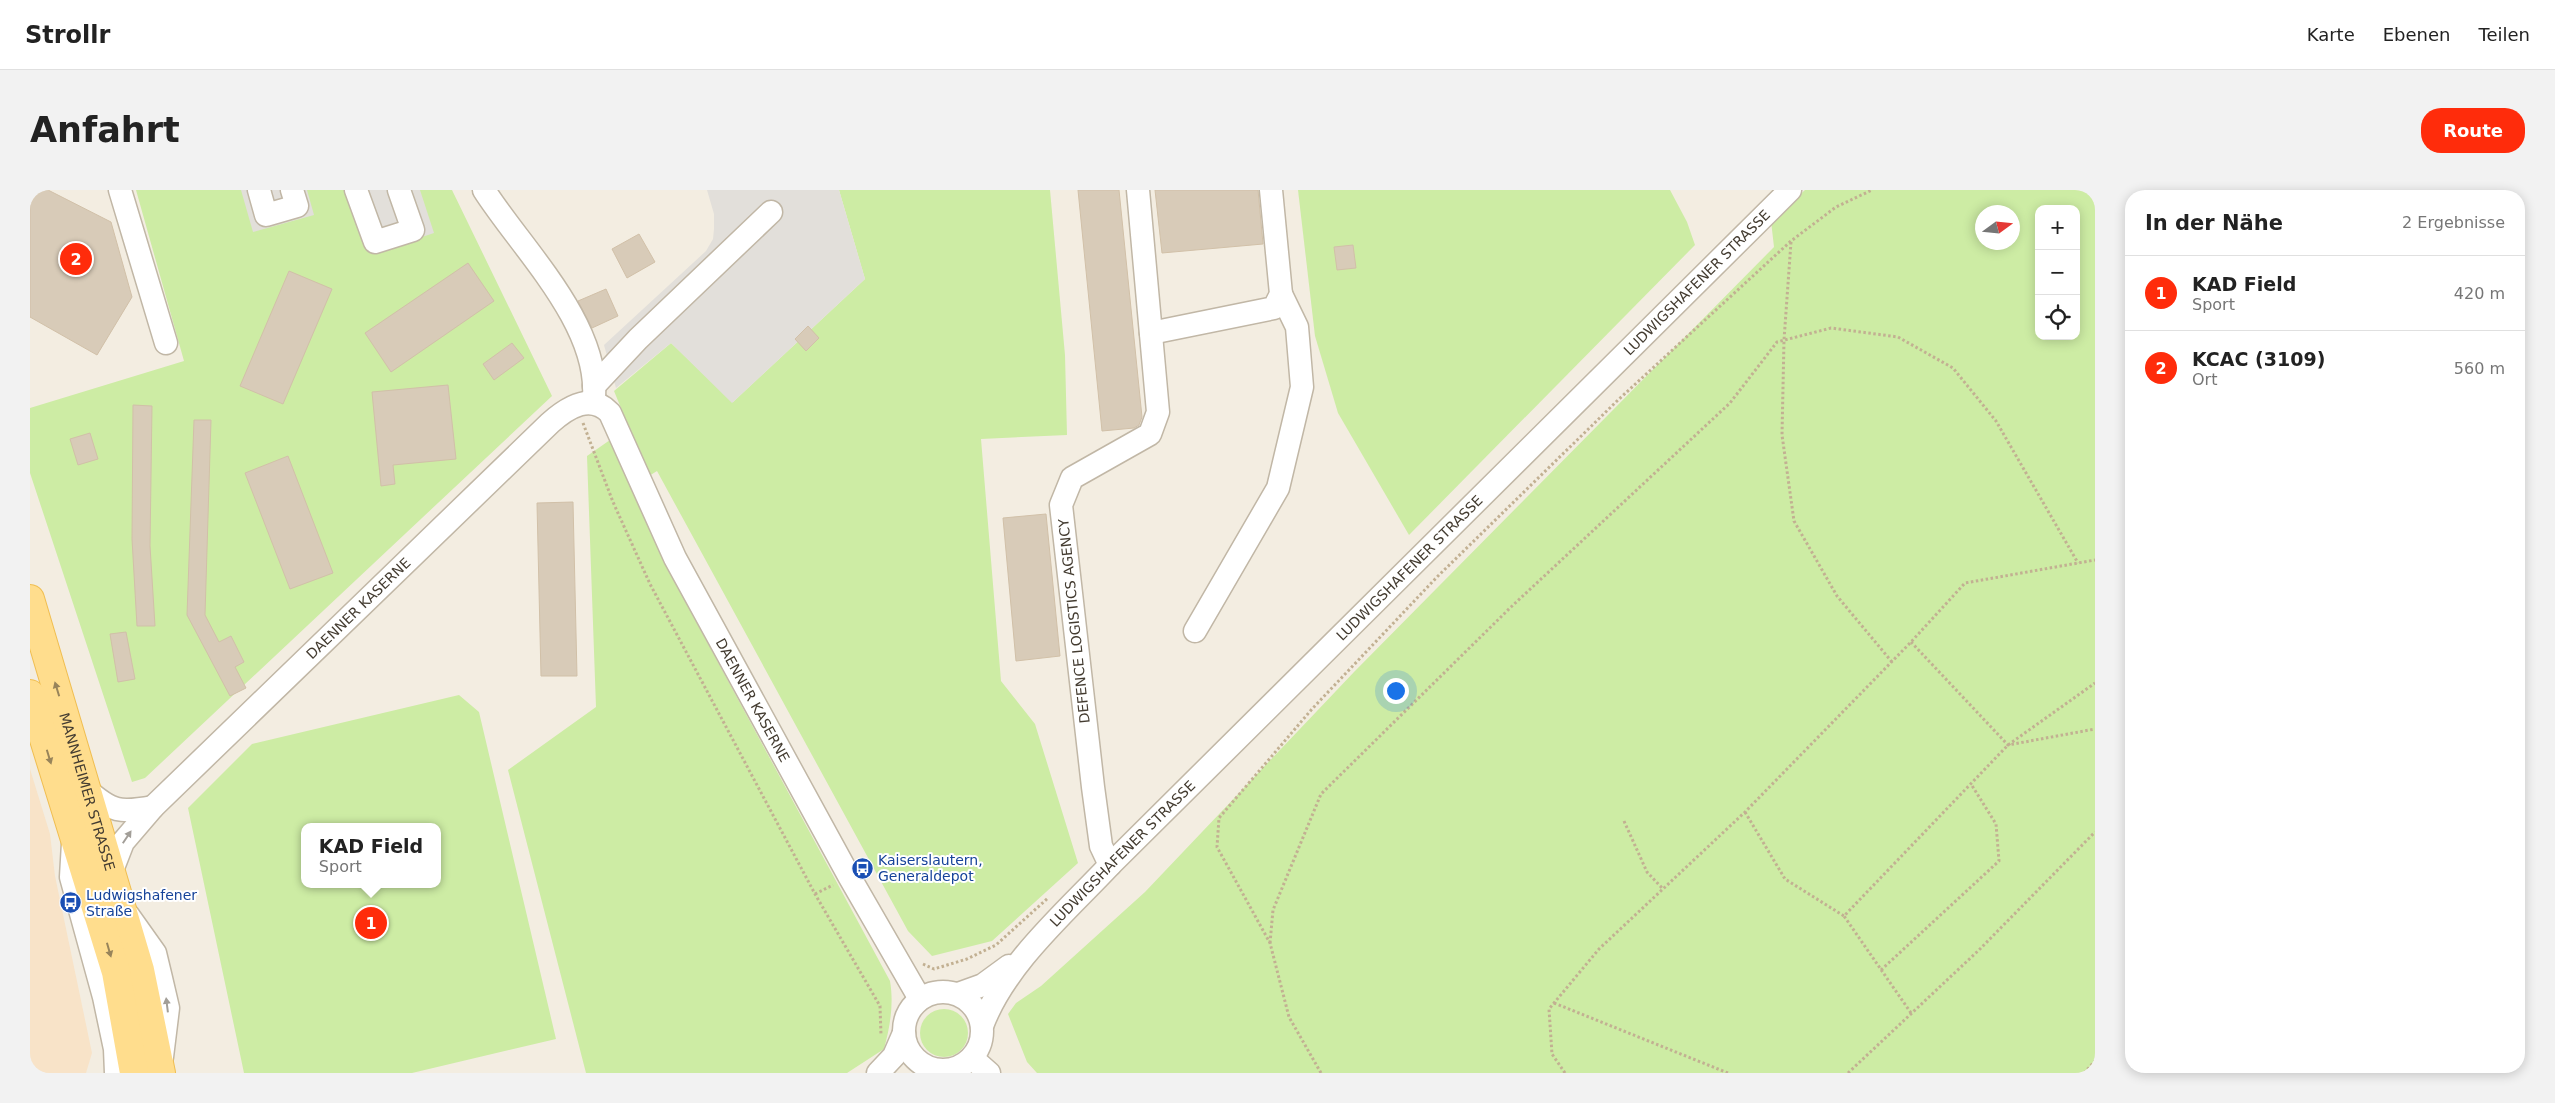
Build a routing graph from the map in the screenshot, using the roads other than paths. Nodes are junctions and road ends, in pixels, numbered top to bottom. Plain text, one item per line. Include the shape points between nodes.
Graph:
1 (120, 190) edge
2 (259, 190) edge
3 (292, 190) edge
4 (356, 190) edge
5 (398, 190) edge
6 (484, 190) edge
7 (1138, 190) edge
8 (1271, 190) edge
9 (1790, 190) edge
10 (770, 212) dead end
11 (1281, 294) junction
12 (1151, 333) junction
13 (166, 343) dead end
14 (590, 404) junction
15 (30, 599) edge
16 (1195, 631) dead end
17 (30, 694) edge
18 (87, 790) junction
19 (153, 807) junction
20 (73, 837) junction
21 (1110, 866) junction
22 (111, 873) junction
23 (1031, 948) junction
24 (958, 994) junction
25 (920, 999) junction
26 (982, 1026) junction
27 (904, 1033) junction
28 (972, 1058) junction
29 (127, 1066) edge
30 (916, 1069) edge
31 (161, 1072) edge
32 (878, 1073) edge
33 (989, 1073) edge

1 - 13 street
2 - 3 street via 266,215 297,206
4 - 5 street via 375,242 412,230
6 - 14 street via 569,309 585,344
7 - 12 street, DEFENCE LOGISTICS AGENCY
8 - 11 street
9 - 21 street, LUDWIGSHAFENER STRASSE
10 - 14 street via 638,339
11 - 12 street via 1274,308
11 - 16 street via 1297,327 1302,387 1278,488
12 - 21 street, DEFENCE LOGISTICS AGENCY via 1158,412 1150,434 1072,478 1061,505 1094,797 1101,846
14 - 19 street, DAENNER KASERNE via 577,404 550,423
14 - 25 street, DAENNER KASERNE via 601,405 610,414 675,558
18 -> 15 main road, MANNHEIMER STRASSE
17 -> 20 main road, MANNHEIMER STRASSE
18 - 19 street via 114,810
18 - 22 main road, MANNHEIMER STRASSE
22 -> 19 street, DAENNER KASERNE via 123,842
20 -> 29 main road, MANNHEIMER STRASSE via 116,972
20 - 29 street via 71,877
21 - 23 street, LUDWIGSHAFENER STRASSE
31 -> 22 main road, MANNHEIMER STRASSE via 140,970
23 - 24 street, LUDWIGSHAFENER STRASSE via 983,985
23 - 26 street, LUDWIGSHAFENER STRASSE via 992,1002
24 - 25 street via 938,992
24 - 26 street via 976,1010
25 - 27 street via 906,1016
26 - 28 street via 981,1043
27 - 30 street
27 - 32 street via 894,1056
28 - 30 street via 947,1070
28 - 33 street

